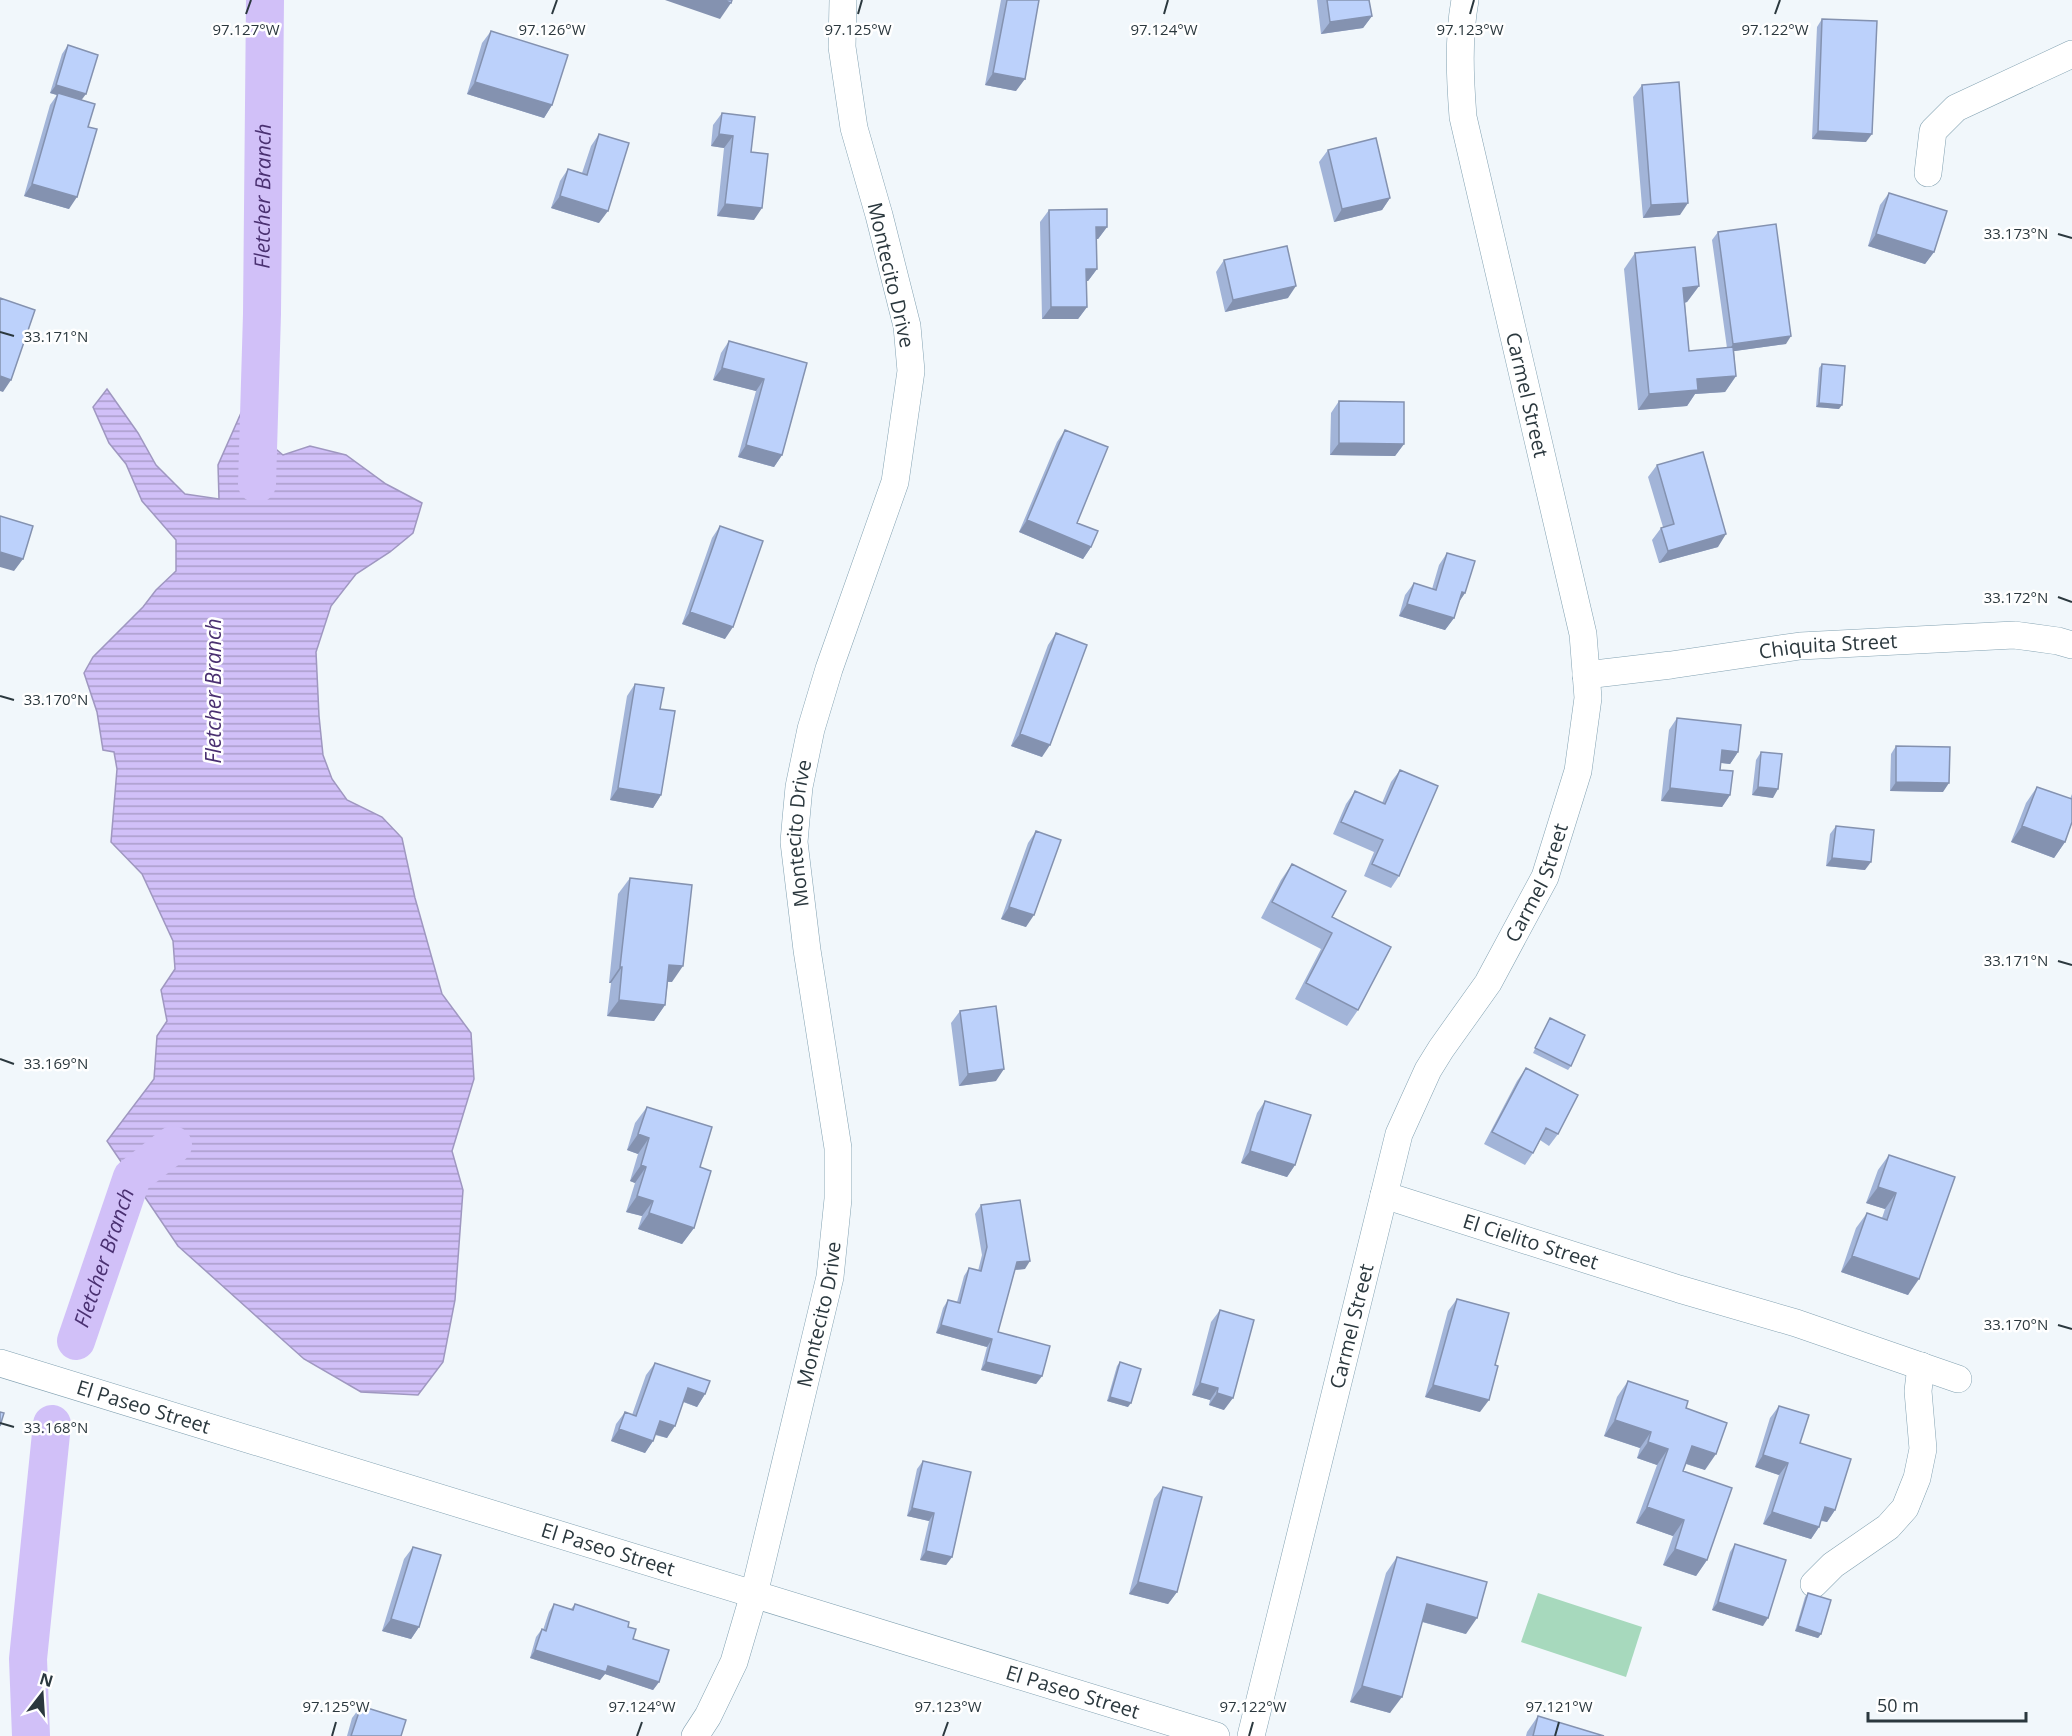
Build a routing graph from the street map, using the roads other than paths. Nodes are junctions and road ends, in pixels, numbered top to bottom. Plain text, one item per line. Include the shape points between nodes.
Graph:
1 (843, 0) edge
2 (1465, 0) edge
3 (2072, 54) edge
4 (1928, 173) dead end
5 (2072, 645) edge
6 (1586, 675) junction
7 (1384, 1195) junction
8 (0, 1363) edge
9 (1920, 1366) junction
10 (1958, 1379) dead end
11 (1814, 1584) dead end
12 (754, 1594) junction
13 (695, 1736) edge
14 (1216, 1736) edge
15 (1251, 1736) edge

1 - 12 street, Montecito Drive via 842,48 854,128 907,326 911,370 895,482 829,669 799,787 794,842 838,1148 838,1199 830,1277
2 - 6 street, Carmel Street via 1459,69 1463,117 1583,634
3 - 4 street via 1956,108 1933,131
5 - 6 street, Chiquita Street via 2014,635 1800,646
6 - 7 street, Carmel Street via 1588,698 1578,771 1545,877 1488,983 1428,1070 1399,1134
7 - 9 street, El Cielito Street via 1796,1323
7 - 15 street, Carmel Street
8 - 12 street, El Paseo Street
9 - 10 street, El Cielito Street
9 - 11 street via 1923,1449 1905,1508 1888,1527 1833,1565
12 - 13 street, Montecito Drive via 734,1662
12 - 14 street, El Paseo Street

